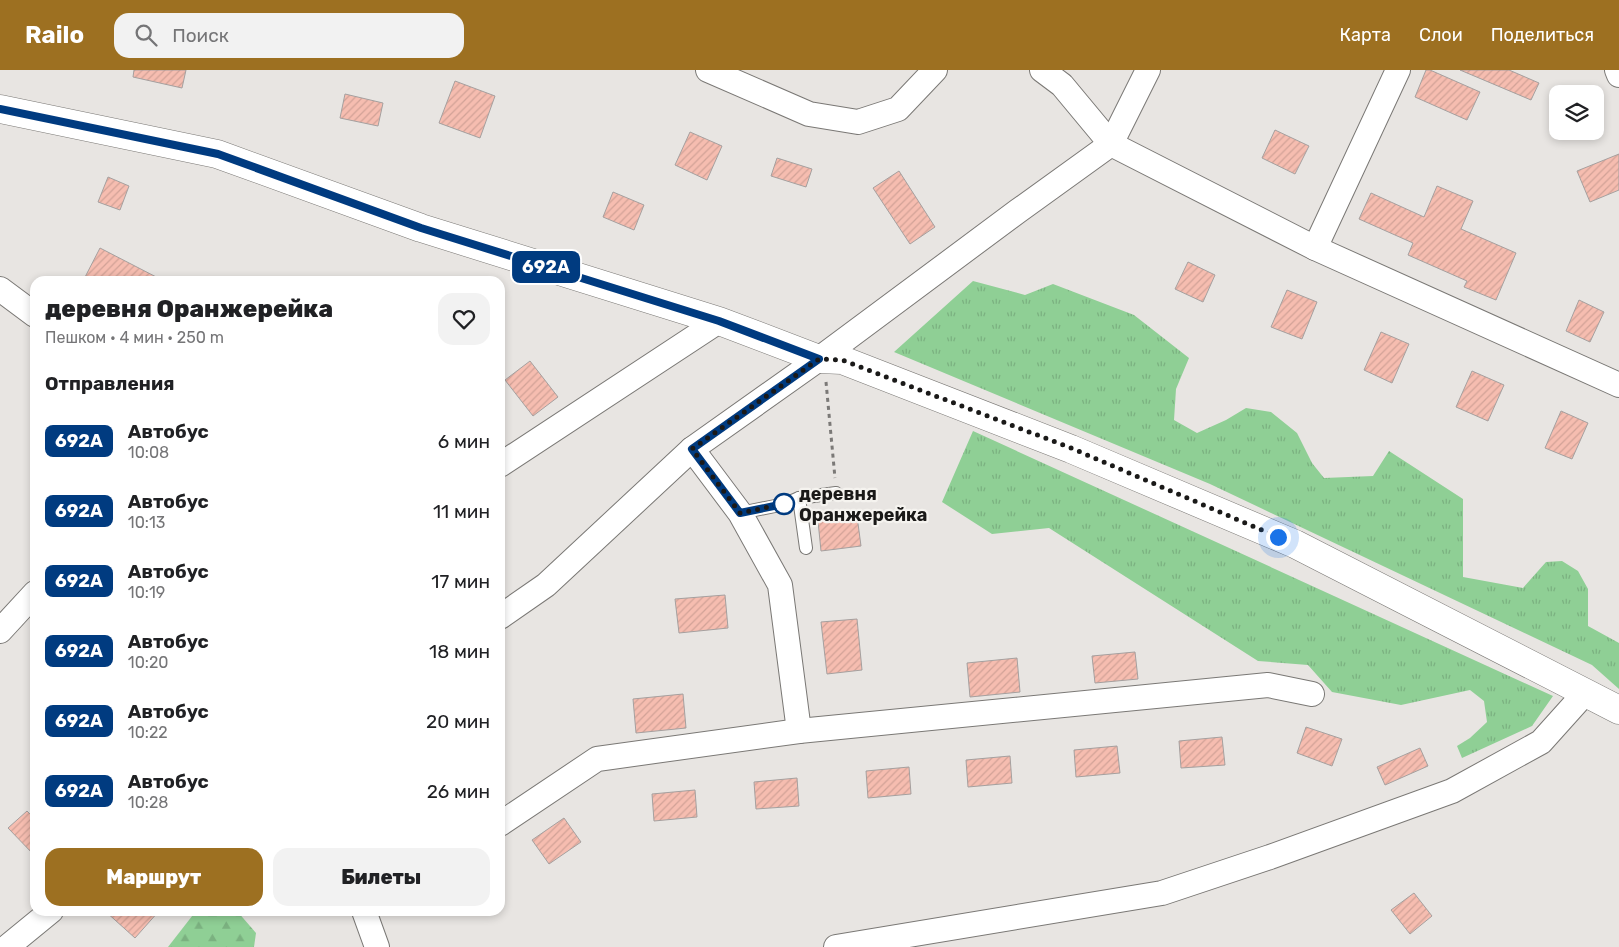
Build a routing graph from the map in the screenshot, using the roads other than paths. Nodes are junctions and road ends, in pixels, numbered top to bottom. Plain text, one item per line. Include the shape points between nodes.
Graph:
1 (708, 70) edge
2 (935, 70) edge
3 (1042, 70) edge
4 (1148, 70) edge
5 (1398, 70) edge
6 (1617, 70) edge
7 (1619, 75) edge
8 (0, 109) edge
9 (1111, 144) junction
10 (1315, 248) junction
11 (0, 289) edge
12 (30, 311) edge
13 (719, 321) junction
14 (819, 359) junction
15 (1619, 385) edge
16 (692, 449) junction
17 (505, 462) edge
18 (836, 493) road end
19 (799, 498) junction
20 (740, 513) junction
21 (806, 548) dead end
22 (30, 598) edge
23 (505, 614) edge
24 (0, 631) edge
25 (1585, 693) junction
26 (1312, 694) dead end
27 (1619, 710) edge
28 (799, 731) junction
29 (505, 821) edge
30 (45, 916) edge
31 (368, 916) edge
32 (7, 947) edge
33 (377, 947) edge
34 (836, 947) edge

1 - 2 street via 809,114 858,122 898,109
3 - 9 street via 1062,84
4 - 9 street
5 - 10 street
6 - 7 street
8 - 13 street via 218,154 421,228
9 - 10 street
9 - 14 street
10 - 15 street
11 - 12 street
13 - 14 street
13 - 17 street
14 - 16 street
14 - 25 street via 842,360 1071,448 1295,544
16 - 20 street
16 - 23 street via 546,585
18 - 19 lane
19 - 20 lane
19 - 21 lane
20 - 28 street via 780,585
22 - 24 street
25 - 27 street
25 - 34 street via 1541,742 1452,791 1270,857 1162,893
26 - 28 street via 1268,685
28 - 29 street via 597,759
30 - 32 street
31 - 33 street

